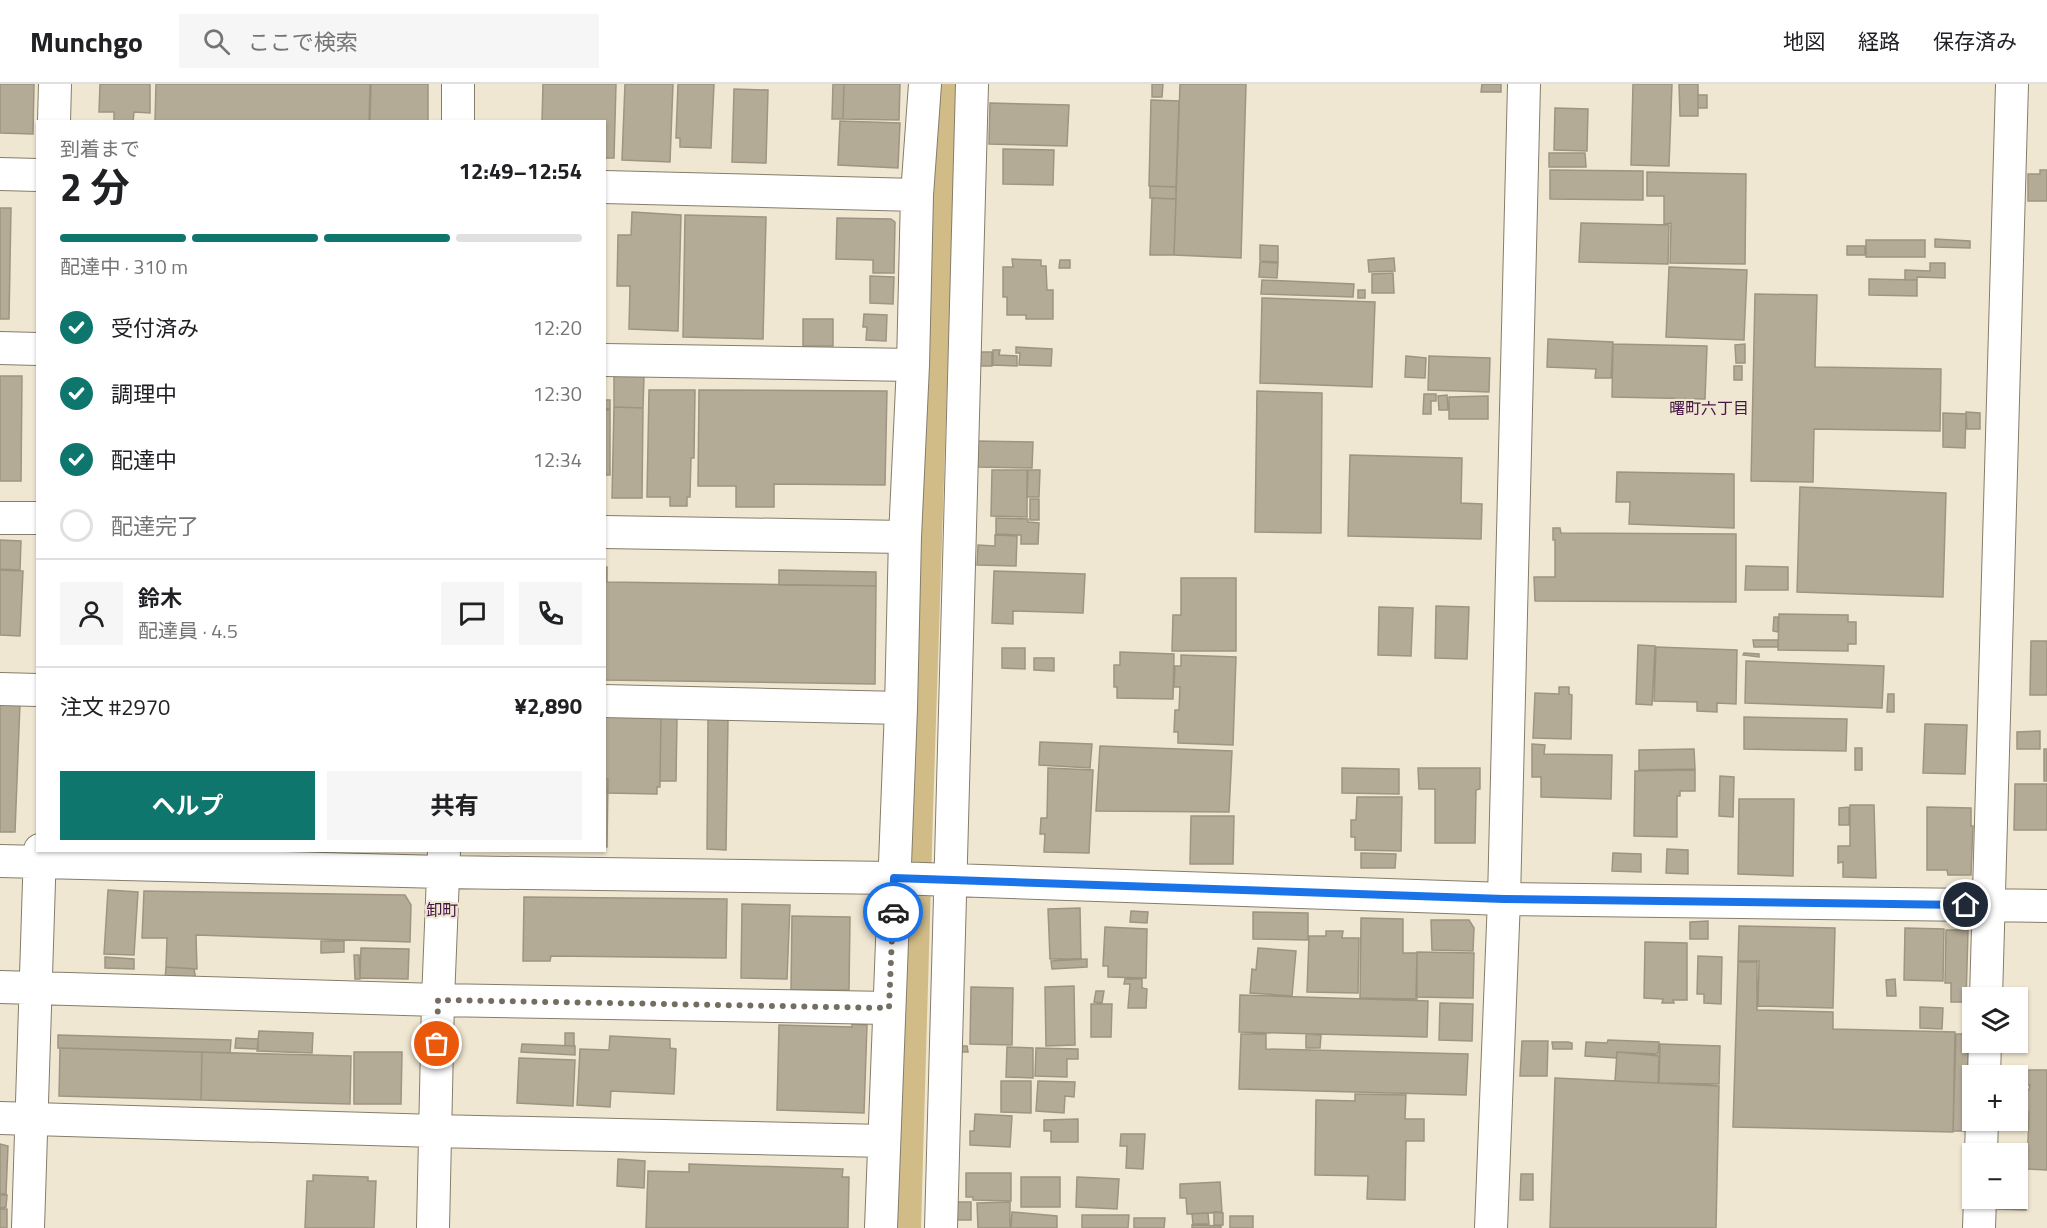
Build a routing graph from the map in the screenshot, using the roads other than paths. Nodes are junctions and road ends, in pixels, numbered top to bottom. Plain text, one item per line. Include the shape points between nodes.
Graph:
1 (55, 84) edge
2 (458, 84) edge
3 (924, 84) edge
4 (972, 84) edge
5 (1524, 84) edge
6 (2012, 84) edge
7 (54, 120) edge
8 (458, 120) edge
9 (0, 174) edge
10 (36, 175) edge
11 (606, 187) edge
12 (917, 195) junction
13 (0, 348) edge
14 (36, 349) edge
15 (606, 360) edge
16 (913, 366) junction
17 (0, 518) edge
18 (36, 518) edge
19 (606, 532) edge
20 (905, 537) junction
21 (0, 689) edge
22 (36, 690) edge
23 (606, 701) edge
24 (901, 708) junction
25 (40, 856) edge
26 (0, 861) edge
27 (443, 861) edge
28 (921, 879) junction
29 (1504, 899) junction
30 (1989, 905) junction
31 (2047, 906) edge
32 (0, 987) edge
33 (35, 987) junction
34 (1986, 987) edge
35 (438, 1000) junction
36 (889, 1008) junction
37 (0, 1118) edge
38 (31, 1119) junction
39 (435, 1131) junction
40 (884, 1141) junction
41 (1980, 1209) edge
42 (28, 1228) edge
43 (433, 1228) edge
44 (881, 1228) edge
45 (941, 1228) edge
46 (1491, 1228) edge
47 (1979, 1228) edge

1 - 7 street
2 - 8 street
3 - 12 street
4 - 28 street
5 - 29 street
6 - 30 street
9 - 10 street
11 - 12 street
12 - 16 street
13 - 14 street
15 - 16 street
16 - 20 street
17 - 18 street
19 - 20 street
20 - 24 street
21 - 22 street
23 - 24 street
24 - 28 street
25 - 26 street
25 - 27 street
25 - 33 street
27 - 28 street
27 - 35 street
28 - 29 street
28 - 36 street
28 - 45 street
29 - 30 street
29 - 46 street
30 - 31 street
30 - 34 street
32 - 33 street
33 - 35 street
33 - 38 street
35 - 36 street
35 - 39 street
36 - 40 street
37 - 38 street
38 - 39 street
38 - 42 street
39 - 40 street
39 - 43 street
40 - 44 street
41 - 47 street

